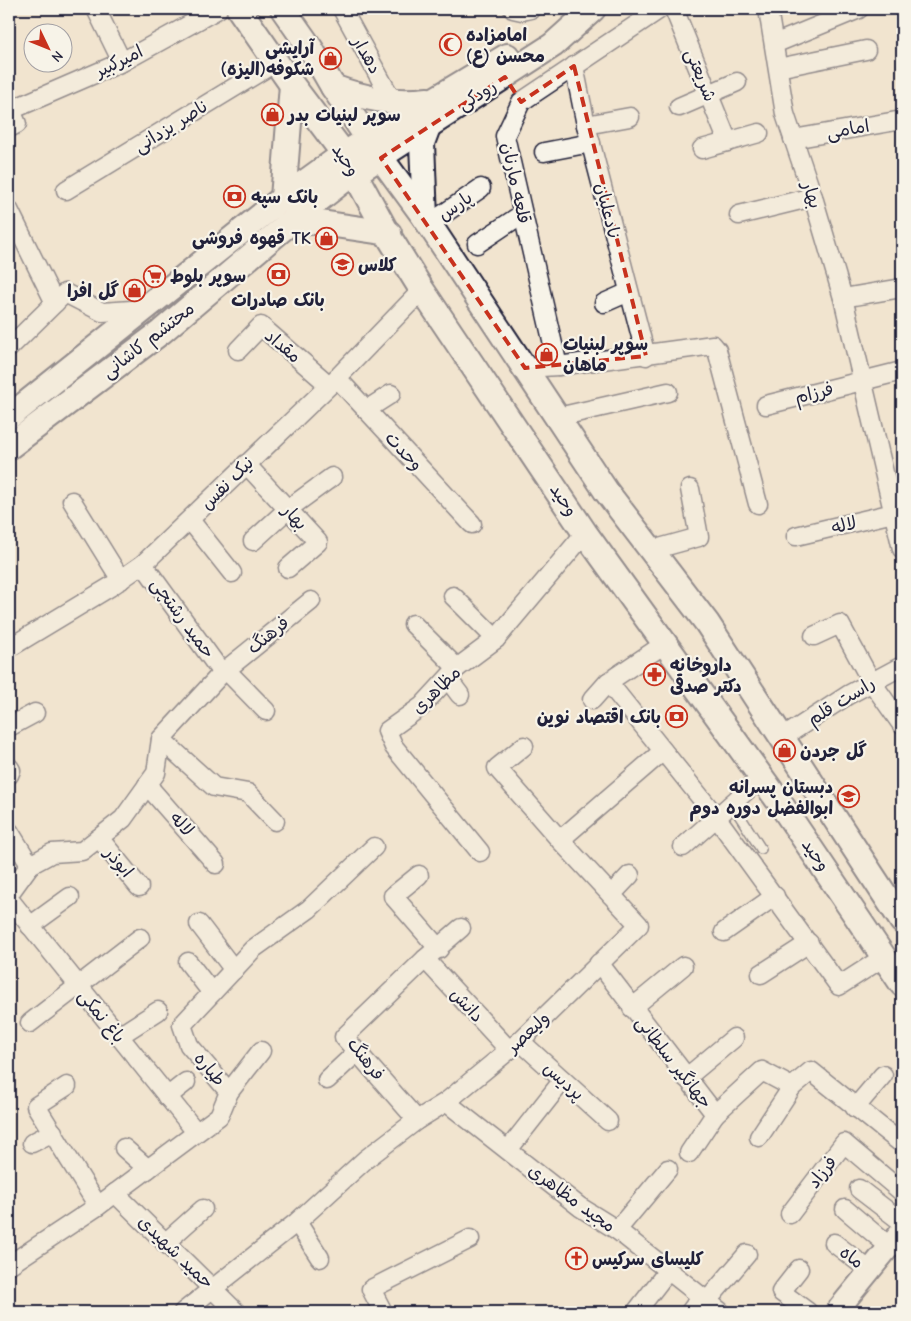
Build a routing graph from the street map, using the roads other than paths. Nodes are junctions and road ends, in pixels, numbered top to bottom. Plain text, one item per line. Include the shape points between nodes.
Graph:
1 (96, 9) edge
2 (218, 9) edge
3 (239, 9) edge
4 (283, 9) edge
5 (342, 9) edge
6 (513, 9) edge
7 (531, 9) edge
8 (570, 9) edge
9 (593, 9) edge
10 (660, 9) edge
11 (674, 9) edge
12 (768, 9) edge
13 (858, 9) edge
14 (774, 44) junction
15 (311, 49) junction
16 (866, 50) dead end
17 (122, 62) junction
18 (574, 66) junction
19 (778, 68) junction
20 (284, 73) junction
21 (505, 77) junction
22 (737, 82) dead end
23 (333, 87) junction
24 (708, 93) junction
25 (435, 100) junction
26 (393, 102) junction
27 (521, 102) junction
28 (679, 107) dead end
29 (10, 109) edge
30 (630, 117) dead end
31 (902, 120) edge
32 (586, 125) junction
33 (428, 127) junction
34 (9, 128) edge
35 (759, 133) dead end
36 (793, 139) junction
37 (728, 142) junction
38 (591, 143) junction
39 (375, 148) junction
40 (702, 149) dead end
41 (544, 152) dead end
42 (350, 164) junction
43 (481, 188) dead end
44 (66, 190) dead end
45 (813, 197) junction
46 (283, 198) junction
47 (9, 210) edge
48 (522, 214) junction
49 (739, 216) dead end
50 (294, 219) junction
51 (427, 221) junction
52 (390, 236) junction
53 (477, 244) dead end
54 (902, 288) edge
55 (422, 290) junction
56 (629, 292) junction
57 (843, 298) junction
58 (55, 303) junction
59 (604, 303) dead end
60 (146, 309) junction
61 (110, 337) junction
62 (11, 338) edge
63 (238, 350) dead end
64 (646, 356) junction
65 (124, 360) junction
66 (558, 366) junction
67 (525, 368) junction
68 (902, 371) edge
69 (333, 381) junction
70 (861, 381) junction
71 (668, 392) dead end
72 (391, 394) dead end
73 (766, 405) dead end
74 (366, 410) junction
75 (9, 417) edge
76 (558, 417) junction
77 (9, 446) edge
78 (246, 464) junction
79 (332, 477) dead end
80 (690, 489) dead end
81 (72, 501) dead end
82 (758, 504) dead end
83 (288, 510) junction
84 (898, 512) edge
85 (190, 520) junction
86 (472, 524) dead end
87 (585, 532) junction
88 (796, 536) dead end
89 (253, 541) dead end
90 (652, 550) junction
91 (902, 550) edge
92 (143, 564) junction
93 (288, 568) dead end
94 (232, 573) dead end
95 (121, 580) junction
96 (453, 596) dead end
97 (312, 601) dead end
98 (413, 624) dead end
99 (814, 636) dead end
100 (496, 639) junction
101 (666, 643) junction
102 (9, 648) edge
103 (902, 666) edge
104 (224, 672) junction
105 (453, 674) junction
106 (871, 681) junction
107 (608, 682) junction
108 (460, 695) dead end
109 (592, 700) dead end
110 (35, 712) dead end
111 (266, 712) dead end
112 (902, 726) edge
113 (9, 727) edge
114 (782, 738) junction
115 (161, 739) junction
116 (524, 746) dead end
117 (663, 752) junction
118 (9, 767) edge
119 (9, 774) edge
120 (762, 777) junction
121 (147, 785) junction
122 (732, 804) junction
123 (717, 818) junction
124 (275, 822) dead end
125 (9, 831) edge
126 (99, 838) junction
127 (560, 840) junction
128 (374, 847) dead end
129 (683, 847) dead end
130 (761, 848) dead end
131 (480, 852) dead end
132 (216, 864) dead end
133 (30, 865) junction
134 (418, 874) dead end
135 (630, 875) dead end
136 (139, 887) dead end
137 (9, 894) edge
138 (611, 895) junction
139 (775, 896) junction
140 (70, 897) dead end
141 (9, 899) edge
142 (902, 921) edge
143 (199, 924) dead end
144 (30, 926) junction
145 (461, 928) dead end
146 (724, 932) dead end
147 (140, 938) dead end
148 (809, 943) junction
149 (432, 954) junction
150 (884, 957) junction
151 (188, 962) dead end
152 (599, 963) junction
153 (683, 966) dead end
154 (234, 970) junction
155 (761, 974) dead end
156 (77, 984) junction
157 (902, 984) edge
158 (212, 993) junction
159 (632, 1008) junction
160 (158, 1011) dead end
161 (30, 1023) dead end
162 (119, 1036) junction
163 (734, 1038) dead end
164 (514, 1045) junction
165 (262, 1051) dead end
166 (357, 1052) junction
167 (884, 1076) dead end
168 (686, 1078) junction
169 (327, 1080) dead end
170 (563, 1080) junction
171 (186, 1082) dead end
172 (67, 1086) dead end
173 (792, 1087) junction
174 (229, 1092) junction
175 (167, 1096) junction
176 (446, 1102) junction
177 (855, 1108) junction
178 (715, 1114) junction
179 (417, 1120) junction
180 (608, 1121) dead end
181 (52, 1132) junction
182 (196, 1132) junction
183 (759, 1138) dead end
184 (32, 1143) dead end
185 (902, 1144) edge
186 (124, 1148) dead end
187 (508, 1150) junction
188 (689, 1153) dead end
189 (148, 1169) junction
190 (668, 1170) dead end
191 (859, 1189) dead end
192 (902, 1192) edge
193 (115, 1193) junction
194 (98, 1206) junction
195 (203, 1209) dead end
196 (845, 1209) dead end
197 (790, 1214) dead end
198 (297, 1222) junction
199 (902, 1222) edge
200 (617, 1230) junction
201 (470, 1239) dead end
202 (896, 1239) edge
203 (165, 1243) junction
204 (834, 1243) dead end
205 (747, 1254) dead end
206 (320, 1258) dead end
207 (9, 1265) edge
208 (799, 1269) dead end
209 (869, 1270) junction
210 (667, 1272) junction
211 (213, 1289) junction
212 (710, 1303) edge
213 (184, 1312) edge
214 (236, 1312) edge
215 (383, 1312) edge
216 (636, 1312) edge
217 (690, 1312) edge
218 (808, 1312) edge
219 (836, 1312) edge

1 - 17 street
2 - 17 street, امیرکبیر
3 - 20 main road, وحید
4 - 15 main road, وحید
5 - 26 street, دهدار
6 - 7 street
8 - 25 main road, رودکی via 542,34
9 - 21 main road, رودکی via 553,44
10 - 18 street
11 - 24 street, شریعتی
12 - 14 street, بهار
13 - 14 street
14 - 19 street, بهار
15 - 20 main road via 300,64
15 - 23 main road, وحید
16 - 19 street
17 - 29 street, امیرکبیر
18 - 27 street
18 - 32 street, نادعلیان
19 - 36 street, بهار via 785,114
20 - 42 main road, وحید
20 - 44 street, ناصر یزدانی
20 - 46 main road
21 - 27 street
21 - 33 main road, رودکی
22 - 24 street
23 - 26 main road
23 - 39 main road, وحید
24 - 28 street
24 - 37 street, شریعتی
25 - 26 main road
25 - 39 main road, رودکی
27 - 48 street, قلعه مارنان via 505,136
29 - 34 street, امیرکبیر via 17,124
30 - 32 street
31 - 36 street, امامی
32 - 38 street, نادعلیان
33 - 39 main road, رودکی
33 - 51 main road via 422,142
35 - 37 street
36 - 45 street, بهار
37 - 40 street
38 - 41 street
38 - 56 street, نادعلیان
39 - 42 main road
39 - 51 main road, وحید
42 - 46 main road, محتشم کاشانی
42 - 50 main road, محتشم کاشانی
42 - 52 main road, وحید
43 - 51 street, پارس
45 - 49 street
45 - 57 street, بهار
46 - 60 main road, محتشم کاشانی
47 - 58 street
48 - 53 street
48 - 66 street, قلعه مارنان
50 - 52 main road
50 - 65 main road, محتشم کاشانی
51 - 52 main road via 403,220
51 - 67 main road, وحید
52 - 55 main road, وحید
54 - 57 street
55 - 69 street, نیک نفس
55 - 87 main road, وحید
56 - 59 street
56 - 64 street, نادعلیان
57 - 70 street, بهار
58 - 60 street via 65,293 102,312
58 - 62 street
60 - 61 main road, محتشم کاشانی
61 - 65 main road via 126,340 129,350
61 - 75 main road, محتشم کاشانی
63 - 69 street, مقداد via 261,326
64 - 66 street
64 - 82 street via 713,345
65 - 77 main road, محتشم کاشانی
66 - 67 street
67 - 76 main road, وحید
68 - 70 street
69 - 74 street, وحدت
69 - 78 street, نیک نفس
70 - 73 street, فرزام
70 - 84 street, بهار
71 - 76 street
72 - 74 street
74 - 86 street, وحدت
76 - 90 main road, وحید via 606,490
78 - 83 street, بهار
78 - 85 street, نیک نفس
79 - 83 street
80 - 90 street via 699,537
81 - 95 street
83 - 89 street
83 - 93 street, بهار via 318,542
84 - 88 street, لاله
84 - 91 street, بهار
85 - 92 street, نیک نفس
85 - 94 street
87 - 100 street, مظاهری
87 - 101 main road, وحید
90 - 114 main road, وحید via 707,623
92 - 95 street, نیک نفس
92 - 104 street, حمید رشتچی
95 - 102 street, نیک نفس
96 - 100 street
97 - 104 street, فرهنگ
98 - 105 street
99 - 106 street via 840,624
100 - 105 street, مظاهری
101 - 107 street
101 - 120 main road, وحید
103 - 106 street, راست قلم
104 - 111 street
104 - 115 street, حمید رشتچی
105 - 108 street
105 - 131 street, مظاهری via 422,706 387,731 394,747
106 - 112 street
106 - 114 street, راست قلم
107 - 109 street
107 - 117 street
110 - 113 street
114 - 142 main road, وحید
115 - 121 street via 156,773
115 - 124 street via 214,787 248,793
116 - 127 street, ولیعصر via 497,768
117 - 123 street
117 - 127 street
118 - 119 street
120 - 122 street
120 - 150 main road, وحید
121 - 126 street via 123,819
121 - 132 street, لاله
122 - 123 street
122 - 130 lane
123 - 129 street
123 - 139 street
125 - 133 street
126 - 133 street via 82,851 52,853
126 - 136 street, ابوذر
127 - 138 street, ولیعصر
128 - 154 street, طیاره via 309,909 253,949
133 - 137 street
134 - 149 street, دانش via 394,896
135 - 138 street
138 - 152 street, ولیعصر via 639,925
139 - 146 street
139 - 148 street
140 - 144 street
141 - 144 street, باغ نمکی
143 - 154 street
144 - 156 street, باغ نمکی
145 - 149 street
147 - 156 street
148 - 150 street via 839,986
148 - 155 street
149 - 164 street, دانش
149 - 166 street, فرهنگ via 344,1037
150 - 157 main road, وحید
151 - 158 street
152 - 159 street, جهانگیر سلطانی
152 - 164 street, ولیعصر
153 - 159 street
154 - 158 street, طیاره
156 - 161 street
156 - 162 street, باغ نمکی
158 - 174 street, طیاره via 182,1025 189,1045
159 - 168 street, جهانگیر سلطانی
160 - 162 street
162 - 175 street, باغ نمکی
163 - 168 street
164 - 170 street, پردیس
164 - 176 street, ولیعصر
165 - 174 street
166 - 169 street
166 - 179 street, فرهنگ
167 - 177 street
168 - 178 street, جهانگیر سلطانی
170 - 180 street, پردیس
170 - 187 street
171 - 175 street
172 - 181 street via 36,1106
173 - 177 street via 811,1071
173 - 178 street, جهانگیر سلطانی via 762,1071
173 - 183 street
174 - 182 street, طیاره via 220,1116
175 - 182 street, باغ نمکی
176 - 179 street, ولیعصر
176 - 187 street, مجید مظاهری
177 - 185 street
178 - 188 street
179 - 198 street, ولیعصر via 366,1159
181 - 184 street
181 - 194 street
182 - 189 street, طیاره
186 - 189 street
187 - 200 street, مجید مظاهری via 580,1207
189 - 193 street, طیاره
190 - 200 street
191 - 199 street
192 - 197 street, فرزاد via 844,1143
193 - 194 street, طیاره
193 - 203 street, حمید شهیدی
194 - 207 street, طیاره
195 - 203 street
196 - 202 street
198 - 206 street
198 - 211 street, ولیعصر
200 - 210 street, مجید مظاهری
201 - 215 street via 371,1289
202 - 209 street
203 - 211 street, حمید شهیدی
204 - 209 street, ماه
205 - 212 street
208 - 218 street via 782,1292
209 - 219 street
210 - 212 street, مجید مظاهری
210 - 216 street
211 - 213 street, ولیعصر
211 - 214 street, حمید شهیدی
212 - 217 street

